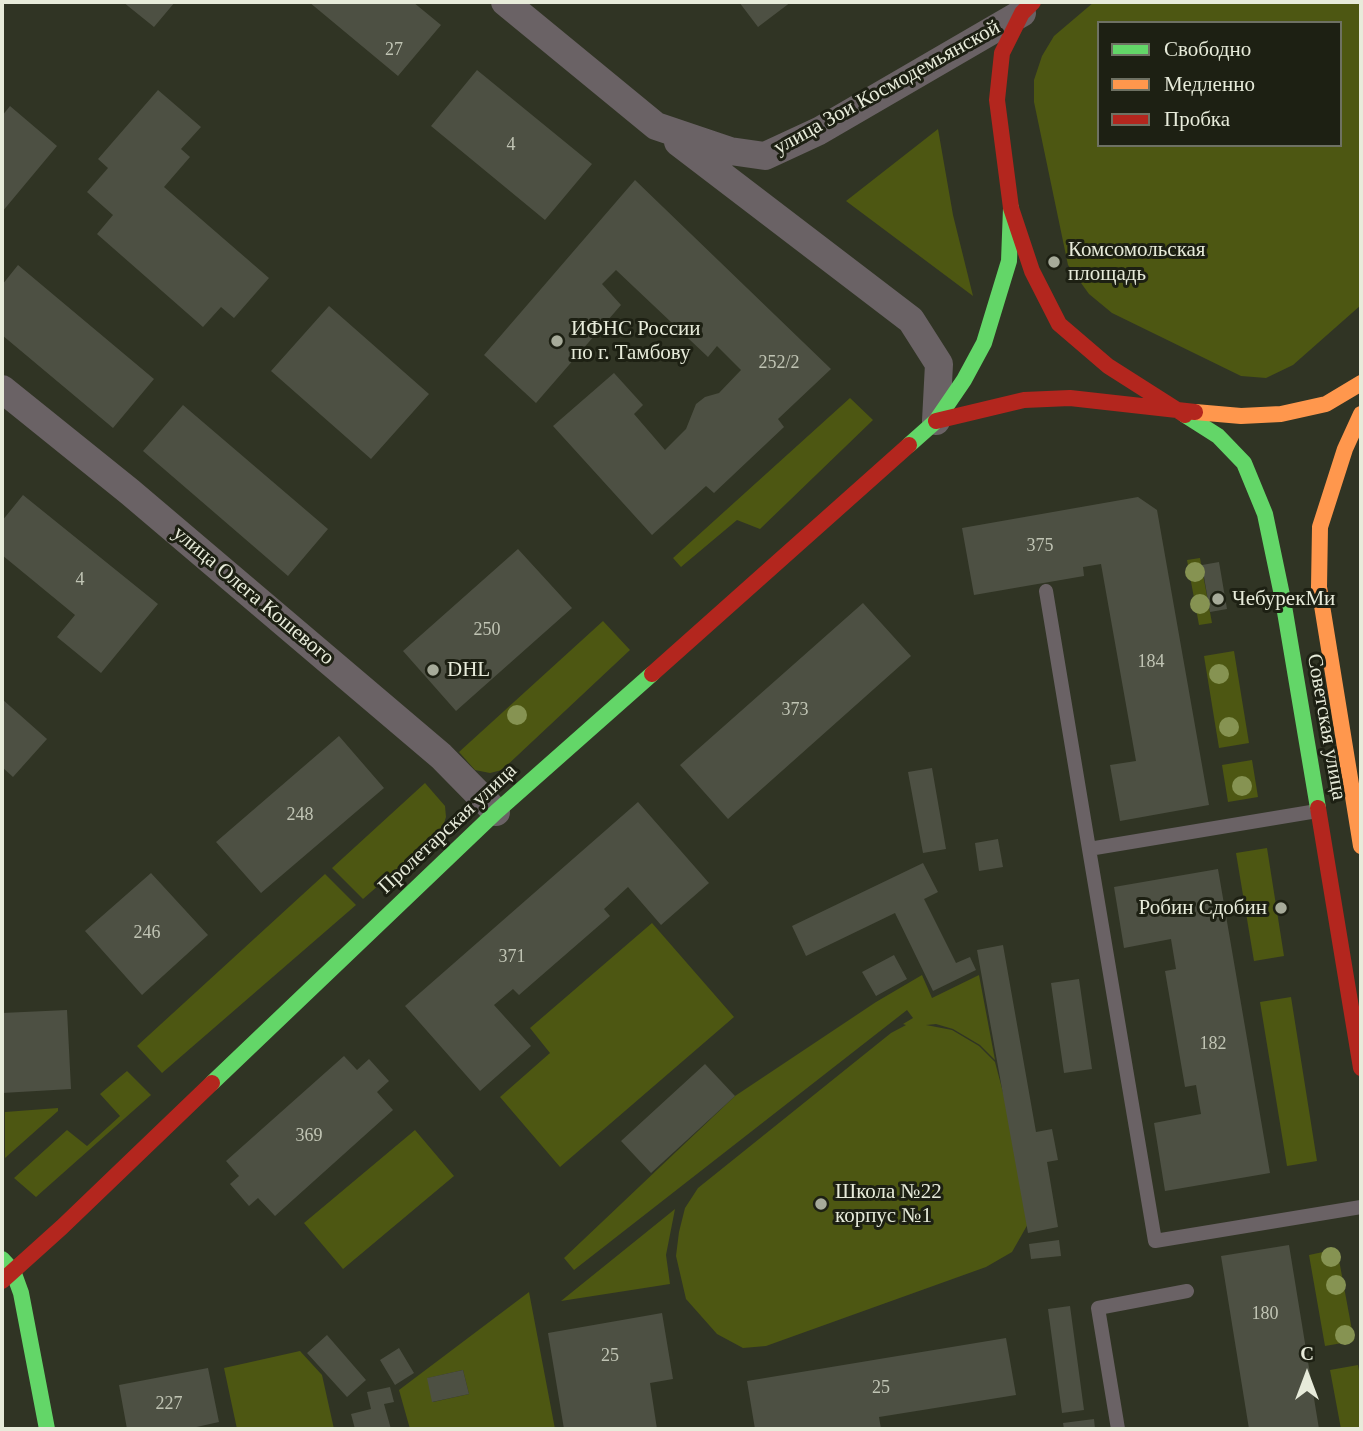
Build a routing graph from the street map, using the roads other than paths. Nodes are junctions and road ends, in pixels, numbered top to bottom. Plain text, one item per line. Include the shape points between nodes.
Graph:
1 (505, 2) edge
2 (1028, 7) edge
3 (656, 126) junction
4 (1012, 208) junction
5 (1361, 383) edge
6 (2, 388) edge
7 (1176, 411) junction
8 (1361, 414) edge
9 (936, 421) junction
10 (1046, 592) dead end
11 (1319, 810) junction
12 (496, 812) junction
13 (1361, 846) edge
14 (1089, 849) junction
15 (1361, 1068) edge
16 (1361, 1207) edge
17 (6, 1271) edge
18 (1188, 1291) dead end
19 (47, 1429) edge
20 (1118, 1429) edge

1 - 3 street, улица Зои Космодемьянской
2 - 3 street, улица Зои Космодемьянской via 819,131 765,156 730,152
2 - 4 main road via 1002,53 996,100
3 - 9 street via 911,320 939,364
4 - 7 main road, Советская улица via 1032,271 1059,324 1108,366
4 - 9 main road via 1009,261 984,343
5 - 7 main road via 1326,404 1281,414
6 - 12 street, улица Олега Кошевого via 441,756
7 - 9 main road via 1070,398 1024,400
7 - 11 main road, Советская улица via 1218,436 1244,463 1265,514
8 - 13 main road via 1320,527 1319,587
9 - 12 main road, Пролетарская улица
10 - 14 lane
11 - 14 lane
11 - 15 main road, Советская улица
12 - 17 main road, Пролетарская улица
14 - 16 lane via 1155,1241
17 - 19 main road via 21,1293
18 - 20 lane via 1098,1308

